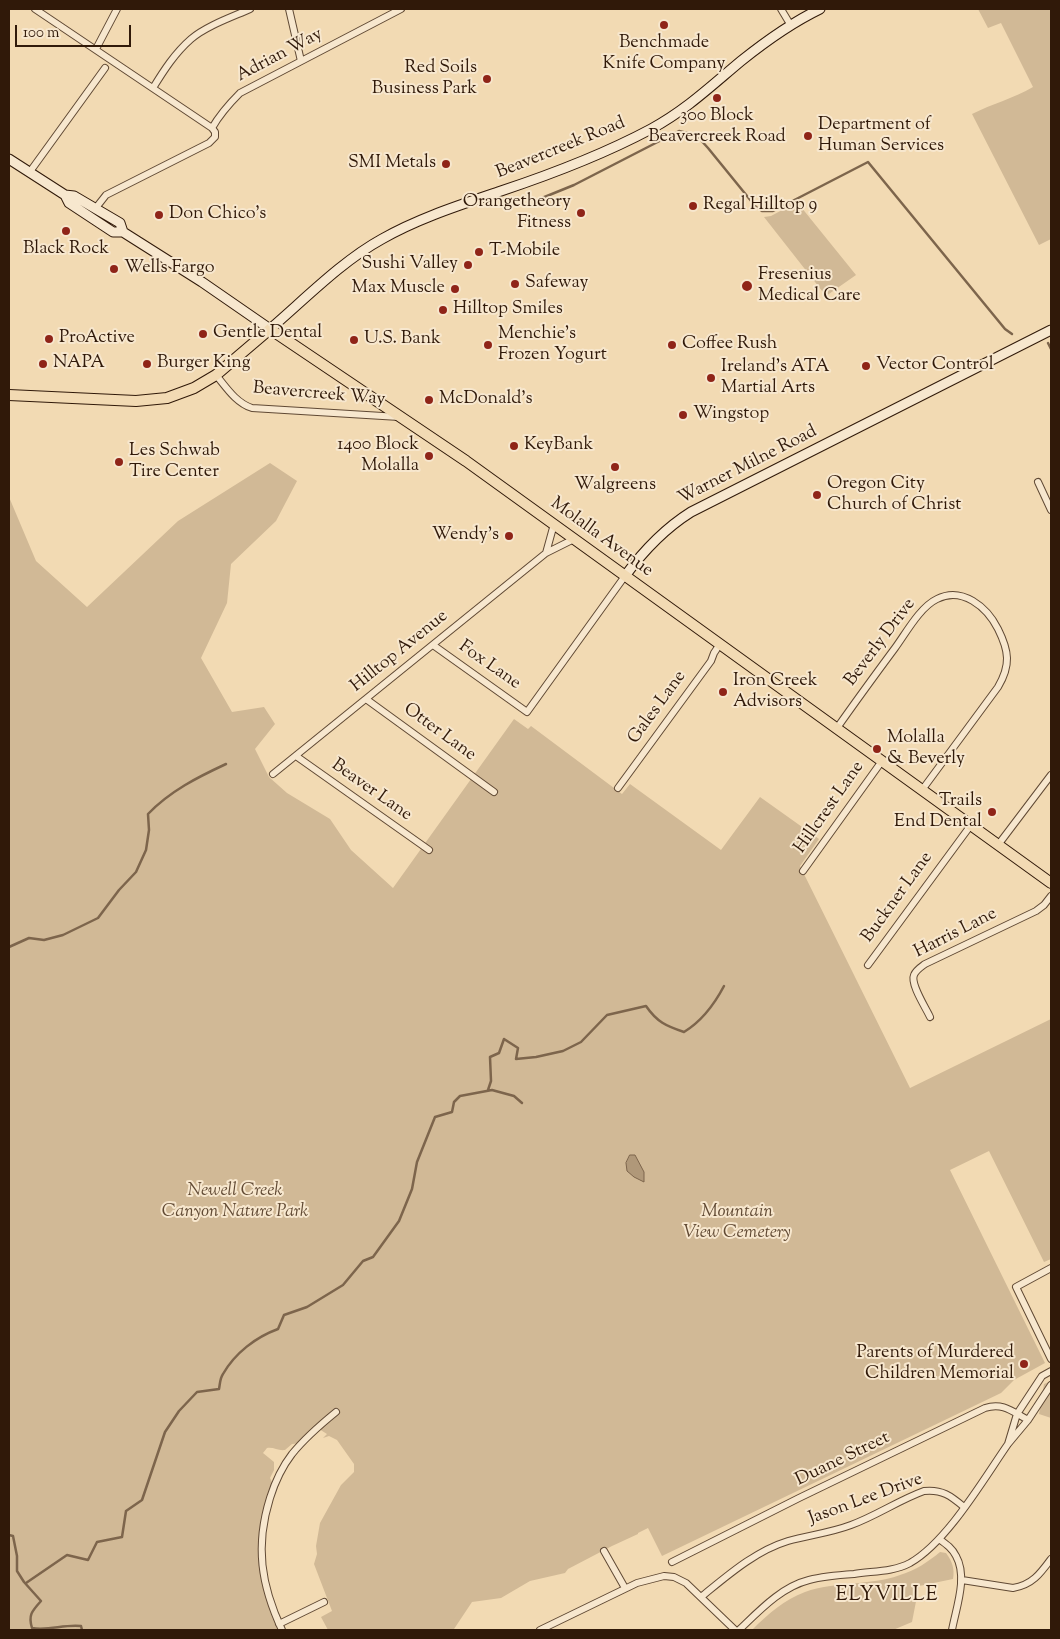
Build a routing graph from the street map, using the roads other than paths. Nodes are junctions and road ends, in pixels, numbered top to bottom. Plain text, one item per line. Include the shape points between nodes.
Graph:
1 (117, 9) edge
2 (250, 9) edge
3 (289, 9) edge
4 (781, 9) edge
5 (820, 9) edge
6 (40, 10) edge
7 (398, 10) edge
8 (790, 24) junction
9 (96, 49) junction
10 (301, 61) junction
11 (105, 68) dead end
12 (153, 88) junction
13 (212, 128) junction
14 (9, 159) edge
15 (29, 173) junction
16 (65, 195) junction
17 (95, 209) junction
18 (123, 232) junction
19 (270, 329) junction
20 (1051, 330) edge
21 (216, 375) junction
22 (9, 395) edge
23 (402, 418) junction
24 (1038, 482) dead end
25 (1051, 510) edge
26 (554, 524) junction
27 (574, 539) junction
28 (546, 553) junction
29 (625, 576) junction
30 (433, 644) junction
31 (720, 644) junction
32 (366, 699) junction
33 (527, 712) joint
34 (836, 728) junction
35 (296, 756) junction
36 (882, 761) junction
37 (273, 774) dead end
38 (1051, 775) edge
39 (618, 788) dead end
40 (922, 790) junction
41 (494, 792) dead end
42 (971, 825) junction
43 (998, 845) junction
44 (429, 850) dead end
45 (803, 871) dead end
46 (1051, 883) edge
47 (1051, 896) edge
48 (868, 965) dead end
49 (930, 1017) dead end
50 (1051, 1268) edge
51 (1051, 1359) edge
52 (1051, 1371) edge
53 (1051, 1385) edge
54 (336, 1412) dead end
55 (1017, 1414) junction
56 (1028, 1420) junction
57 (1008, 1444) junction
58 (964, 1506) junction
59 (939, 1539) junction
60 (604, 1551) dead end
61 (1051, 1559) edge
62 (672, 1562) dead end
63 (962, 1580) junction
64 (625, 1588) junction
65 (701, 1597) junction
66 (324, 1602) dead end
67 (281, 1627) edge
68 (540, 1630) edge
69 (735, 1630) edge
70 (739, 1630) edge
71 (952, 1630) edge

1 - 9 street
2 - 12 street via 192,38 172,58
3 - 10 street
4 - 8 street
5 - 8 main road, Beavercreek Road
6 - 9 street
7 - 10 street, Adrian Way
8 - 19 main road, Beavercreek Road via 695,100 638,136 526,182 428,216 380,240 352,258
9 - 12 street
10 - 13 street, Adrian Way via 240,93 226,106
11 - 15 street
12 - 13 street
13 - 17 street, Adrian Way via 215,137 209,143 106,195
14 - 15 main road, Molalla Avenue
15 - 16 main road, Molalla Avenue
16 - 17 main road, Molalla Avenue via 74,196
16 - 18 main road, Molalla Avenue via 69,203 113,232
17 - 18 main road, Molalla Avenue via 120,223
18 - 19 main road, Molalla Avenue
19 - 21 main road, Beavercreek Road
19 - 23 main road, Molalla Avenue
20 - 29 main road, Warner Milne Road via 696,509 656,538
21 - 22 main road, Beavercreek Road via 177,395 147,400
21 - 23 street, Beavercreek Way via 235,397 256,409
23 - 26 main road, Molalla Avenue
24 - 25 street
26 - 27 main road, Molalla Avenue
26 - 28 street
27 - 28 street, Hilltop Avenue
27 - 29 main road, Molalla Avenue
28 - 30 street, Hilltop Avenue
29 - 31 main road, Molalla Avenue
29 - 33 street, Warner Milne Road
30 - 32 street, Hilltop Avenue
30 - 33 street, Fox Lane
31 - 34 main road, Molalla Avenue
31 - 39 street, Gales Lane via 711,662
32 - 35 street, Hilltop Avenue
32 - 41 street, Otter Lane
34 - 36 main road, Molalla Avenue
34 - 40 street, Beverly Drive via 929,604 950,595 973,600 992,618 998,629 1008,655 1005,672 998,687
35 - 37 street, Hilltop Avenue
35 - 44 street, Beaver Lane
36 - 40 main road, Molalla Avenue
36 - 45 street, Hillcrest Lane
38 - 43 street
40 - 42 main road, Molalla Avenue
42 - 43 main road, Molalla Avenue
42 - 48 street, Buckner Lane
43 - 46 main road, Molalla Avenue
47 - 49 street, Harris Lane via 1036,911 917,970 914,985
50 - 51 street via 1016,1287
52 - 55 street via 1042,1376
53 - 56 street
54 - 67 street via 316,1428 280,1472 264,1517 262,1570
55 - 56 street, Duane Street
55 - 57 street
55 - 62 street, Duane Street via 999,1405 985,1408
56 - 57 street
57 - 58 street
58 - 59 street
58 - 65 street, Jason Lee Drive via 942,1492 924,1491 834,1532 788,1541 767,1550
59 - 63 street via 956,1555
59 - 70 street via 919,1557 894,1569 808,1580 794,1586
60 - 64 street
61 - 63 street via 1038,1577 1020,1587
63 - 71 street
64 - 65 street via 646,1580 674,1577
64 - 68 street
65 - 69 street
66 - 67 street

